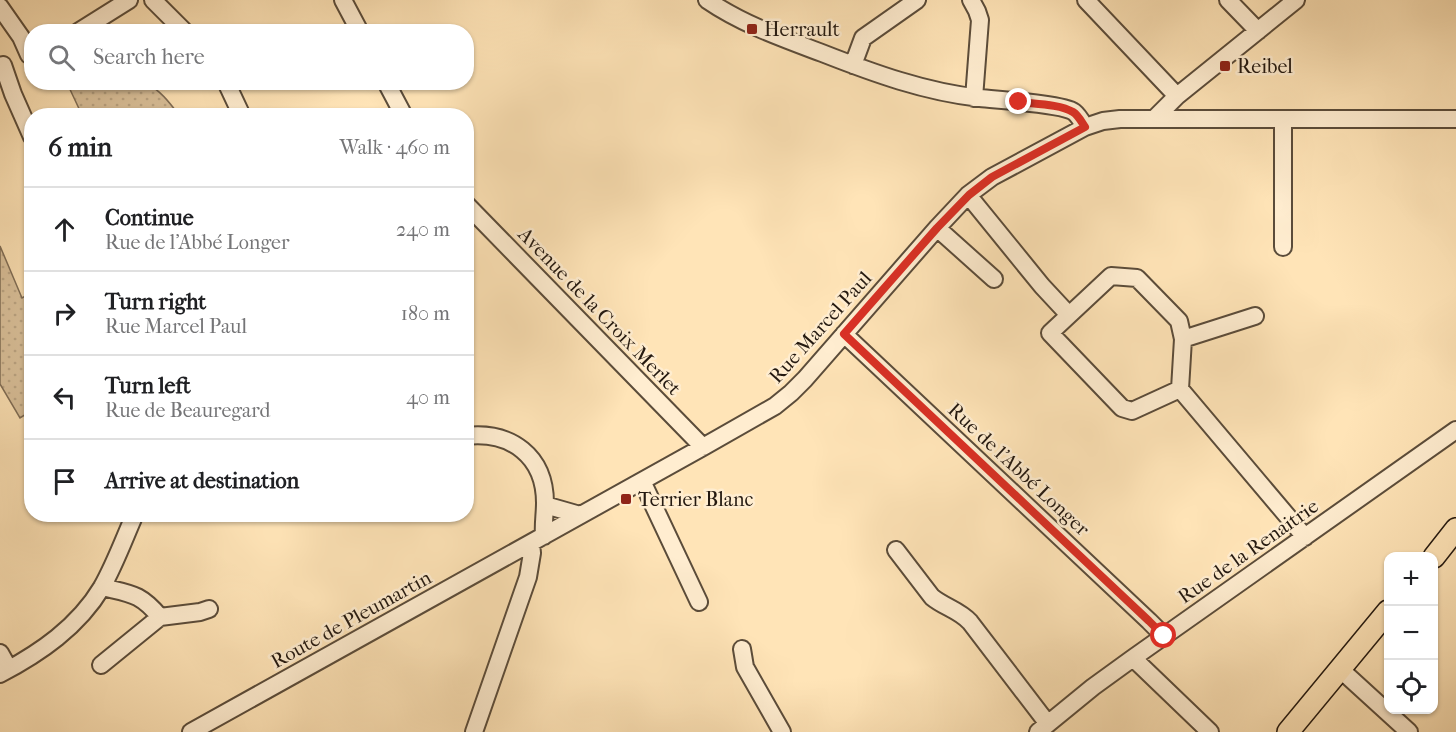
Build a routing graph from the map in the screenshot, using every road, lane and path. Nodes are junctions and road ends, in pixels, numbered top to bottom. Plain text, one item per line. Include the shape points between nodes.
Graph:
1 (129, 0) edge
2 (153, 0) edge
3 (343, 0) edge
4 (707, 0) edge
5 (917, 0) edge
6 (970, 0) edge
7 (1086, 0) edge
8 (1228, 0) edge
9 (1296, 0) edge
10 (0, 7) edge
11 (91, 24) edge
12 (177, 24) edge
13 (356, 24) edge
14 (1258, 31) junction
15 (24, 43) edge
16 (24, 57) edge
17 (853, 65) junction
18 (2, 66) edge
19 (230, 90) edge
20 (390, 90) edge
21 (1177, 96) junction
22 (974, 98) junction
23 (238, 108) edge
24 (400, 108) edge
25 (1456, 118) edge
26 (24, 119) edge
27 (1154, 119) junction
28 (1284, 119) junction
29 (1085, 127) junction
30 (969, 195) junction
31 (474, 212) edge
32 (937, 228) junction
33 (1283, 248) dead end
34 (994, 279) dead end
35 (1069, 315) junction
36 (1255, 316) dead end
37 (844, 334) junction
38 (1183, 339) junction
39 (1180, 389) junction
40 (1456, 430) edge
41 (474, 435) edge
42 (703, 447) junction
43 (642, 481) junction
44 (545, 505) junction
45 (580, 515) junction
46 (131, 522) edge
47 (1456, 529) edge
48 (1305, 537) junction
49 (537, 539) junction
50 (896, 550) dead end
51 (1438, 552) edge
52 (102, 587) junction
53 (699, 602) dead end
54 (209, 609) dead end
55 (160, 617) junction
56 (1384, 617) edge
57 (1164, 636) junction
58 (742, 649) dead end
59 (0, 653) edge
60 (1133, 658) junction
61 (101, 665) dead end
62 (1341, 669) junction
63 (4, 672) edge
64 (1043, 728) edge
65 (191, 732) edge
66 (474, 732) edge
67 (782, 732) edge
68 (1210, 732) edge
69 (1288, 732) edge
70 (1409, 732) edge

1 - 11 street
2 - 12 street
3 - 13 street
4 - 17 street via 739,20
5 - 17 street via 863,38
6 - 22 street via 980,20
7 - 21 street
8 - 14 street
9 - 14 street
10 - 15 street
14 - 21 street
16 - 18 street
17 - 22 street via 919,87
18 - 26 street
19 - 23 street
20 - 24 street
21 - 27 street
22 - 29 street via 1070,110
25 - 28 street, Rue Marcel Paul
27 - 28 street, Rue Marcel Paul
27 - 29 street, Rue Marcel Paul via 1120,119
28 - 33 street
29 - 30 street, Rue Marcel Paul via 992,177
30 - 32 street, Rue Marcel Paul
30 - 35 street
31 - 42 street, Avenue de la Croix Merlet
32 - 34 street
32 - 37 street, Rue Marcel Paul
35 - 38 street via 1111,276 1137,278 1179,321
35 - 39 street via 1050,333 1122,408 1132,411
36 - 38 street
37 - 42 street, Rue Marcel Paul via 775,406
37 - 57 street, Rue de l’Abbé Longer
38 - 39 street
39 - 48 street
40 - 48 street, Rue de la Renaitrie
41 - 44 street via 502,438 522,450 540,473
42 - 43 street, Rue Marcel Paul
43 - 45 street, Rue Marcel Paul
43 - 53 street
44 - 45 street
44 - 49 street
45 - 49 street, Rue Marcel Paul
46 - 52 street
47 - 51 main road
48 - 57 street, Rue de la Renaitrie
49 - 65 street, Route de Pleumartin
49 - 66 street via 528,577
50 - 64 street via 932,597 970,622
52 - 55 street via 142,598
52 - 63 street via 62,633
54 - 55 street
55 - 61 street
56 - 62 main road
57 - 60 street, Rue de la Renaitrie
58 - 67 street via 745,667
59 - 63 street
60 - 64 street, Rue de la Renaitrie
60 - 68 street
62 - 69 main road
62 - 70 street

